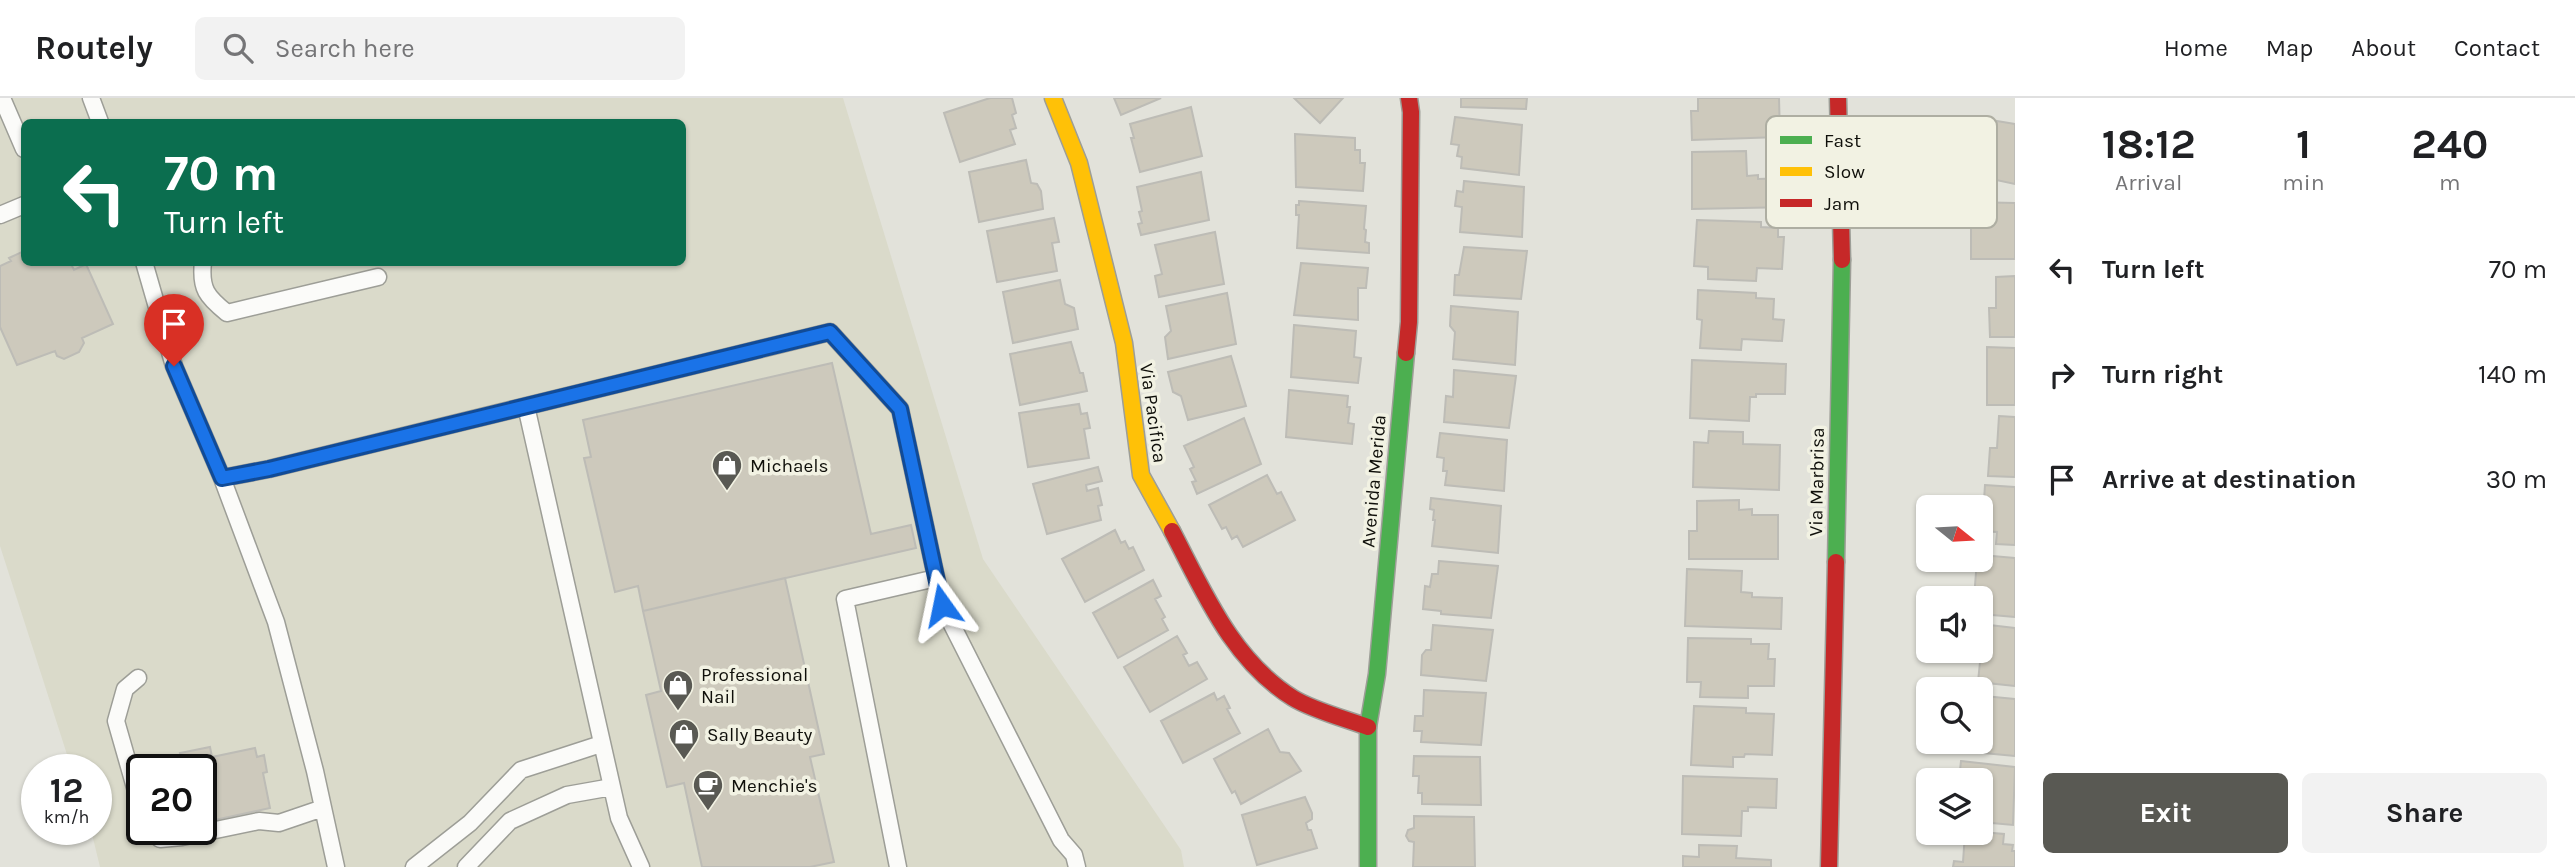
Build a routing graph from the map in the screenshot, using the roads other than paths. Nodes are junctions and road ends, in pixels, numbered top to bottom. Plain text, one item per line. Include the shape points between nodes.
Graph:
1 (2, 98) edge
2 (91, 98) edge
3 (1053, 98) edge
4 (1409, 98) edge
5 (1838, 98) edge
6 (1839, 116) edge
7 (99, 119) edge
8 (21, 142) edge
9 (21, 206) edge
10 (0, 215) edge
11 (1843, 228) edge
12 (145, 266) edge
13 (203, 266) edge
14 (378, 277) dead end
15 (526, 406) junction
16 (222, 478) junction
17 (936, 578) junction
18 (138, 678) dead end
19 (1368, 727) junction
20 (601, 744) junction
21 (126, 756) edge
22 (612, 787) junction
23 (323, 808) junction
24 (217, 830) edge
25 (336, 867) edge
26 (414, 867) edge
27 (466, 867) edge
28 (641, 867) edge
29 (898, 867) edge
30 (1077, 867) edge
31 (1368, 867) edge
32 (1829, 867) edge

1 - 8 lane
2 - 7 lane
3 - 19 street, Via Pacifica via 1079,163 1124,343 1141,475 1228,635 1257,669 1294,699
4 - 19 street, Avenida Merida via 1409,321 1377,674
5 - 6 street, Via Marbrisa
9 - 10 lane
11 - 32 street, Via Marbrisa
12 - 16 lane via 174,366
13 - 14 lane via 202,282 210,299 227,313
15 - 16 lane
15 - 17 lane via 830,332 900,409
15 - 20 lane
16 - 23 lane via 275,622
17 - 29 lane via 845,598
17 - 30 lane via 942,605
18 - 21 lane via 125,689 116,721
19 - 31 street, Avenida Merida
20 - 22 lane
20 - 26 lane via 521,770 470,822
22 - 27 lane via 568,795 510,821
22 - 28 lane via 619,818
23 - 24 lane via 279,823 259,821
23 - 25 lane

